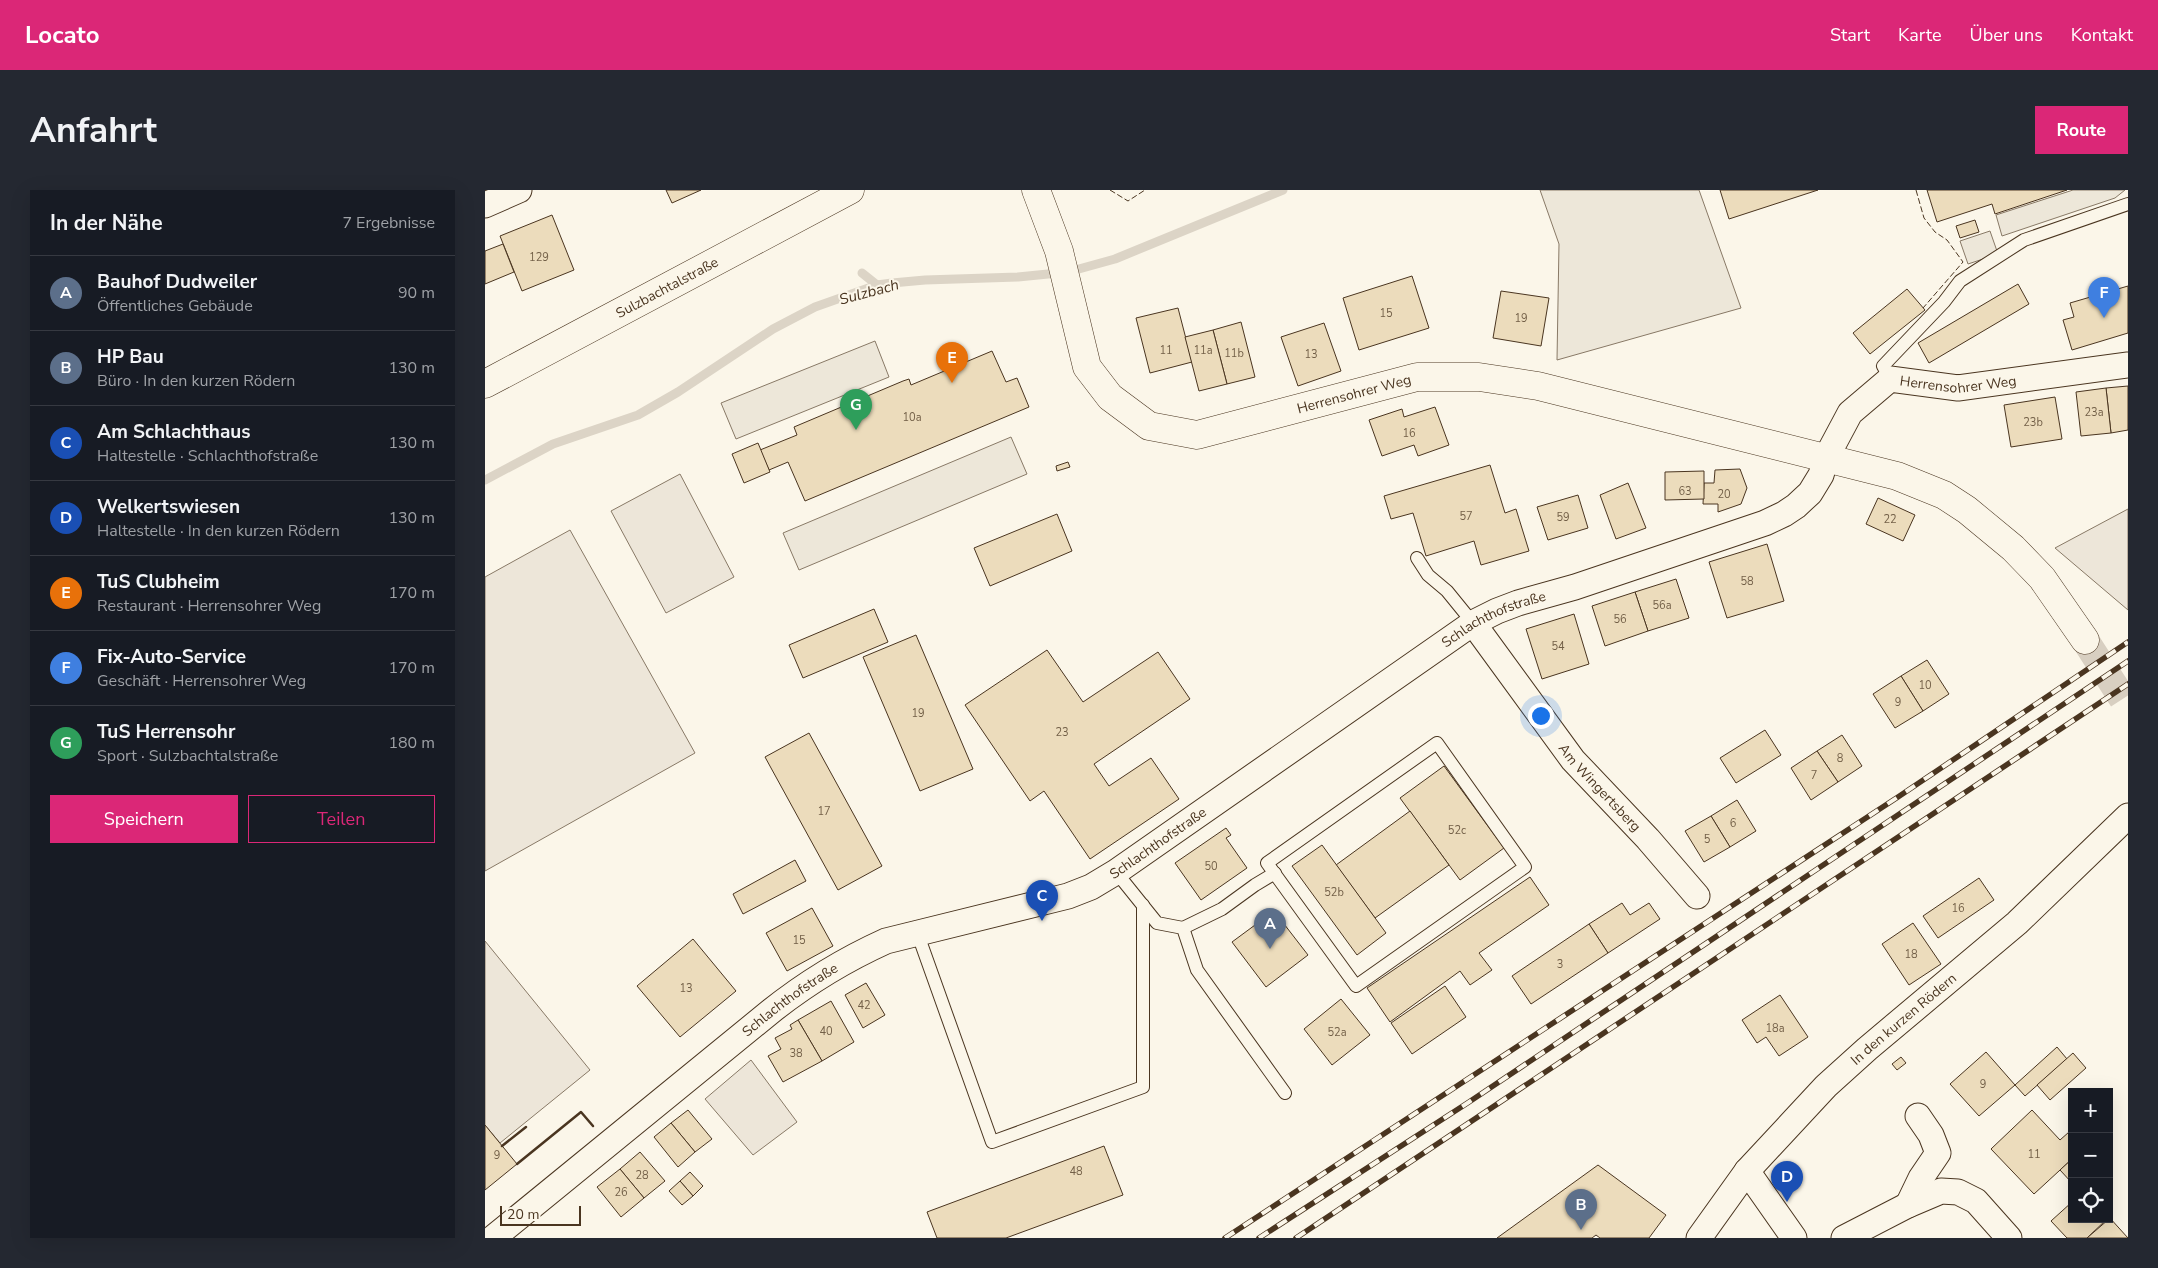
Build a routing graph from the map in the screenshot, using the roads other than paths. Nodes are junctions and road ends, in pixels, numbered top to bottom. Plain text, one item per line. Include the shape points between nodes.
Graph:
1 (519, 190) edge
2 (850, 190) edge
3 (1036, 190) edge
4 (2128, 204) edge
5 (485, 205) edge
6 (2128, 365) edge
7 (1890, 379) junction
8 (485, 384) edge
9 (1826, 458) junction
10 (1417, 558) dead end
11 (1473, 623) junction
12 (2085, 640) tunnel mouth
13 (2128, 816) edge
14 (1116, 872) junction
15 (1275, 873) junction
16 (1697, 896) dead end
17 (1143, 905) junction
18 (1183, 928) junction
19 (917, 932) junction
20 (1285, 1093) dead end
21 (1918, 1116) dead end
22 (1747, 1171) junction
23 (1908, 1205) junction
24 (493, 1238) edge
25 (1699, 1238) edge
26 (1794, 1238) edge
27 (1844, 1238) edge
28 (2009, 1238) edge

1 - 5 street
2 - 8 street, Sulzbachtalstraße
3 - 9 street, Herrensohrer Weg via 1059,251 1087,366 1109,397 1149,426 1197,435 1417,377 1479,378 1537,386
4 - 7 lane via 2024,240 1960,281 1883,366
6 - 7 street, Herrensohrer Weg via 1958,388
7 - 9 street, Herrensohrer Weg via 1851,413
9 - 11 street, Schlachthofstraße via 1821,475 1810,493 1796,506 1765,523 1518,603
9 - 12 street, Herrensohrer Weg via 1897,476 1944,496 1967,510 2032,568
10 - 11 lane via 1428,576 1447,591
11 - 14 street, Schlachthofstraße
11 - 16 street, Am Wingertsberg via 1573,760 1648,838
13 - 22 street, In den kurzen Rödern via 2017,924 1843,1070
14 - 17 lane
14 - 19 street, Schlachthofstraße via 1068,896
15 - 15 lane via 1267,863 1437,743 1525,867 1356,986
15 - 18 lane via 1222,909
17 - 18 lane via 1157,923
17 - 19 lane via 1143,1087 992,1142
18 - 20 lane via 1197,970
19 - 24 street, Schlachthofstraße via 865,951 791,995
21 - 23 street via 1938,1153
22 - 25 street, In den kurzen Rödern
22 - 26 street
23 - 27 street
23 - 28 street via 1941,1191 1958,1192 1976,1201

